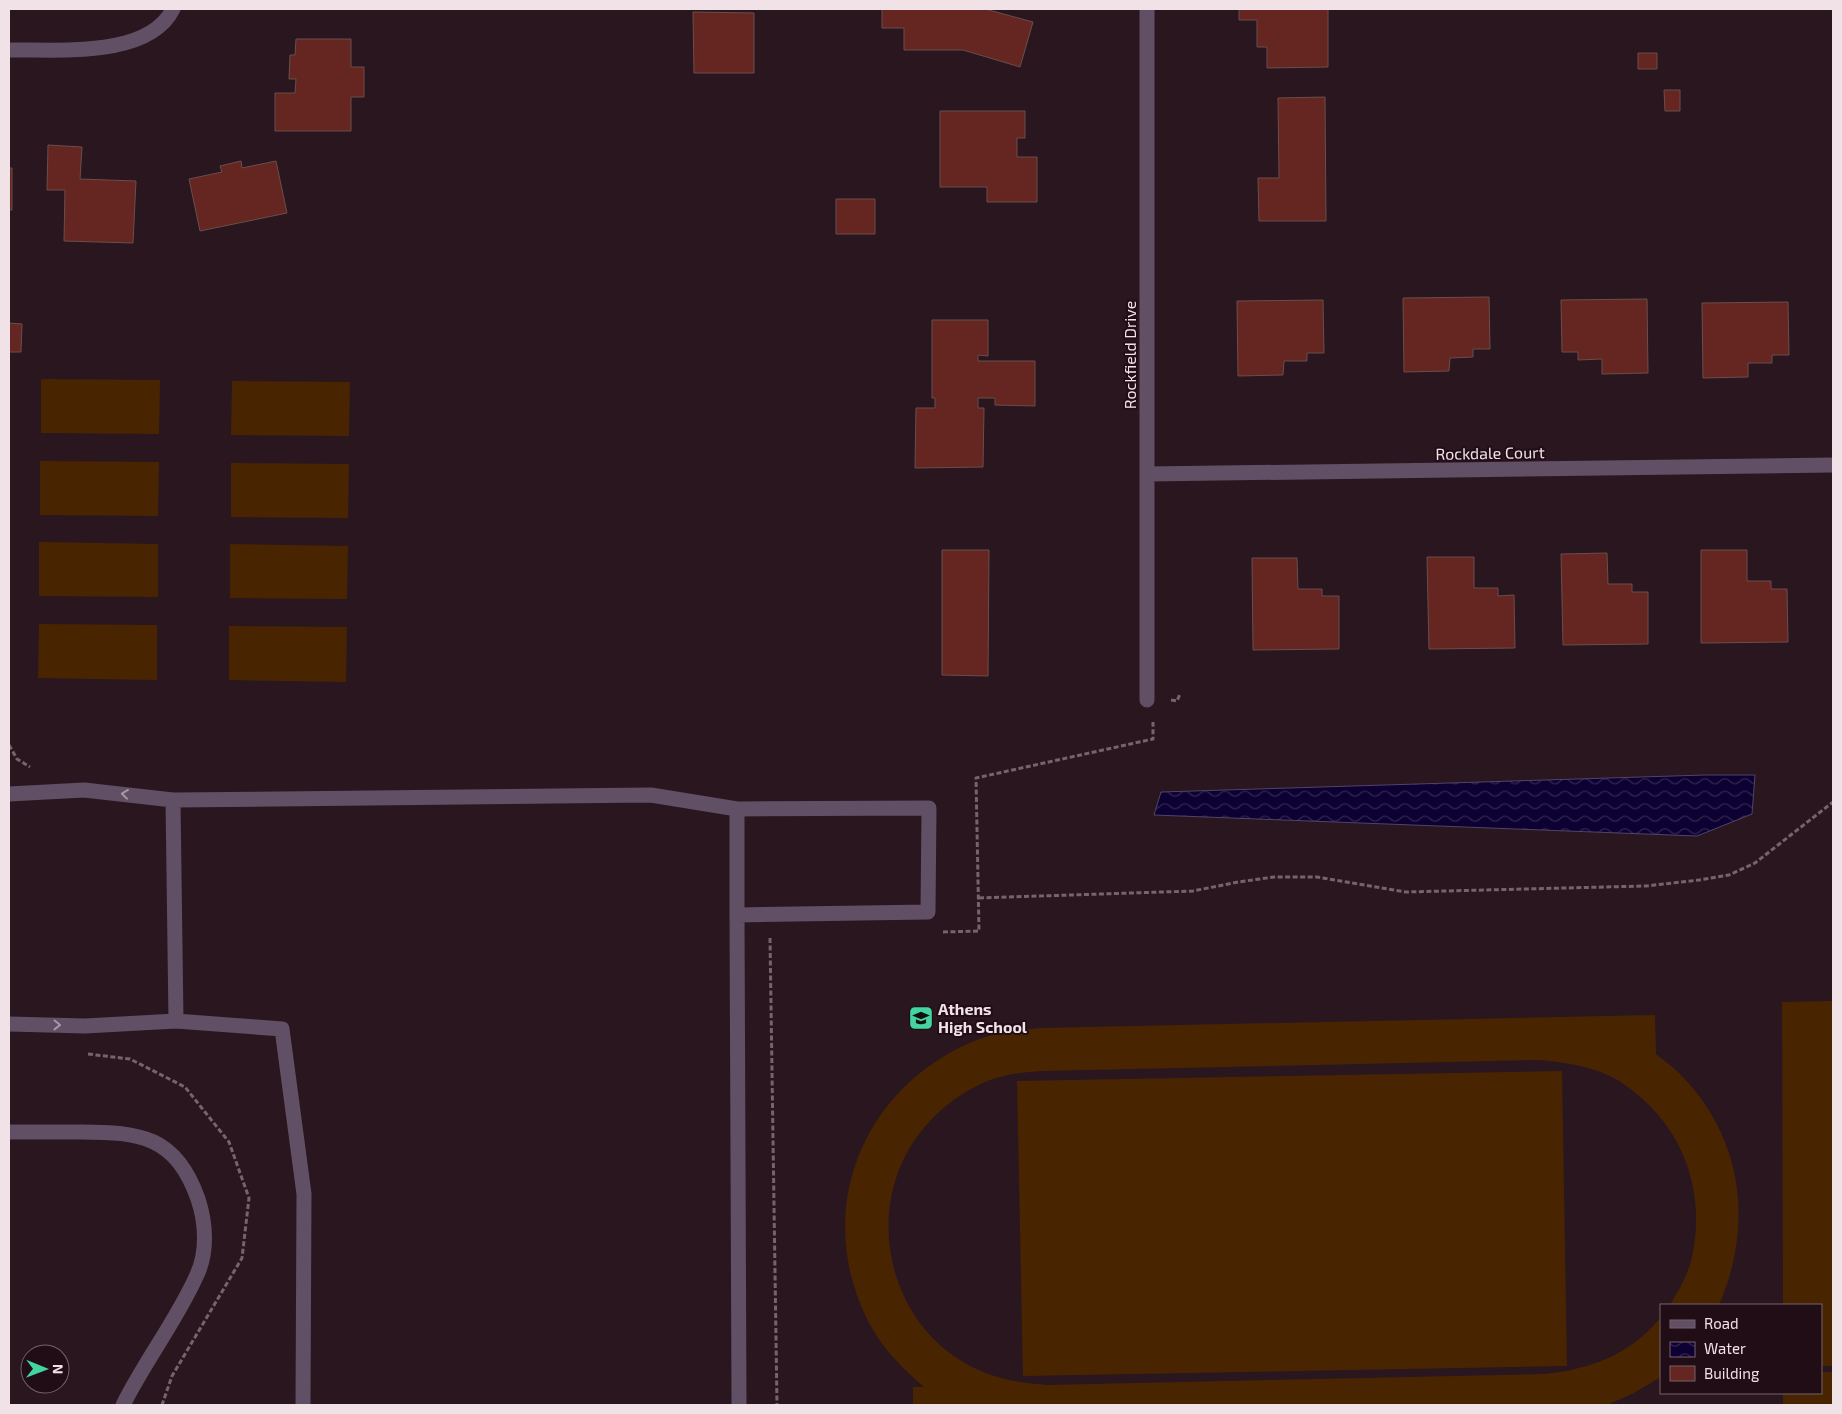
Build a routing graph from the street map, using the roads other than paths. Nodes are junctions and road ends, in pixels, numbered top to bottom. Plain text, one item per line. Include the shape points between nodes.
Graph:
1 (173, 9) edge
2 (1147, 9) edge
3 (9, 50) edge
4 (1833, 465) edge
5 (1147, 474) junction
6 (1147, 700) dead end
7 (9, 794) edge
8 (173, 800) junction
9 (737, 809) junction
10 (737, 915) junction
11 (176, 1021) junction
12 (9, 1024) edge
13 (9, 1132) edge
14 (123, 1405) edge
15 (303, 1405) edge
16 (739, 1405) edge

1 - 3 street via 155,31 112,47
2 - 5 street, Rockfield Drive
4 - 5 street, Rockdale Court
5 - 6 street, Rockfield Drive
8 -> 7 street via 84,790
8 - 9 street via 651,795
8 - 11 street
9 - 10 street
9 - 10 street via 929,808 928,912
10 - 16 street
12 -> 11 street via 85,1026
11 - 15 street via 282,1029 304,1194
13 - 14 street via 122,1133 150,1139 178,1161 193,1186 204,1231 200,1266

